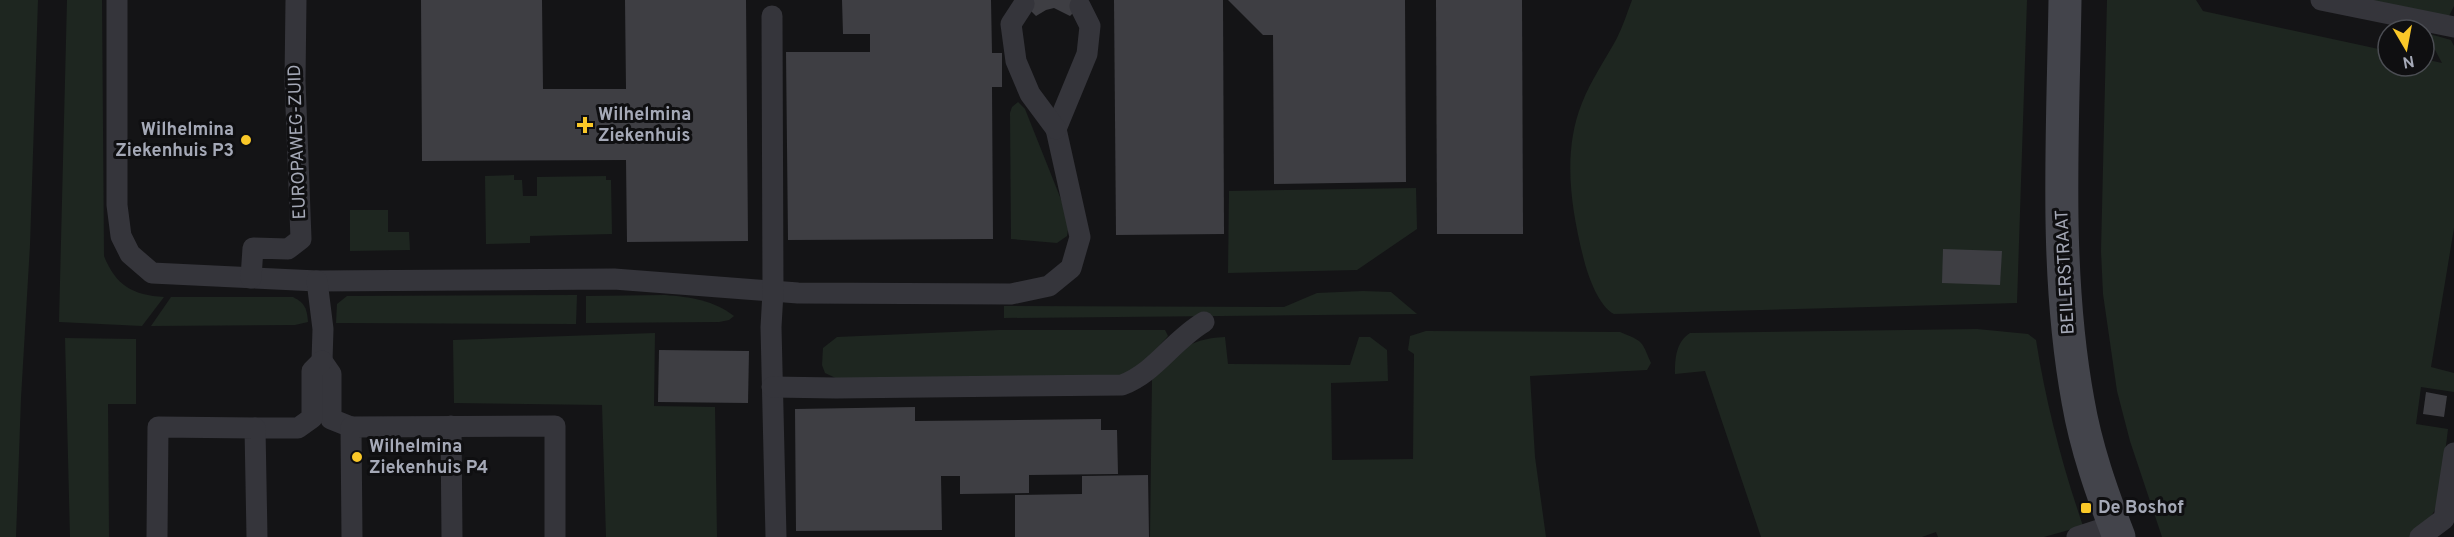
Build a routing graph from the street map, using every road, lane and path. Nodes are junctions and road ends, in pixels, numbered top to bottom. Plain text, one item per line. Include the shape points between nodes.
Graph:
1 (117, 0) edge
2 (296, 0) edge
3 (2065, 0) edge
4 (2321, 0) edge
5 (1024, 4) dead end
6 (1080, 6) dead end
7 (772, 16) dead end
8 (2454, 27) edge
9 (1056, 129) junction
10 (251, 278) junction
11 (317, 281) junction
12 (773, 292) junction
13 (1204, 322) dead end
14 (322, 361) junction
15 (772, 387) junction
16 (451, 426) junction
17 (351, 427) junction
18 (255, 428) junction
19 (2454, 453) edge
20 (2116, 531) edge
21 (157, 537) edge
22 (257, 537) edge
23 (352, 537) edge
24 (452, 537) edge
25 (555, 537) edge
26 (776, 537) edge
27 (2077, 537) edge
28 (2420, 537) edge

1 - 10 lane via 117,205 121,236 130,254 152,273
2 - 10 lane, EUROPAWEG-ZUID via 301,239 288,249 253,248
3 - 20 street, BEILERSTRAAT via 2062,216 2068,319 2078,403
4 - 8 lane
5 - 9 lane via 1011,24 1016,61 1030,94
6 - 9 lane via 1090,26 1087,54
7 - 12 lane
9 - 12 lane via 1080,237 1071,268 1048,286 1011,294
10 - 11 lane
11 - 12 lane via 614,279
11 - 14 lane
12 - 15 lane
13 - 15 lane via 1185,333 1144,374 1122,386
14 - 17 lane via 332,374 331,419
14 - 18 lane via 312,371 312,418 298,428
15 - 26 lane
16 - 17 lane
16 - 24 lane
16 - 25 lane via 555,426
17 - 23 lane
18 - 21 lane via 158,427
18 - 22 lane
19 - 28 lane via 2444,519
20 - 27 lane

